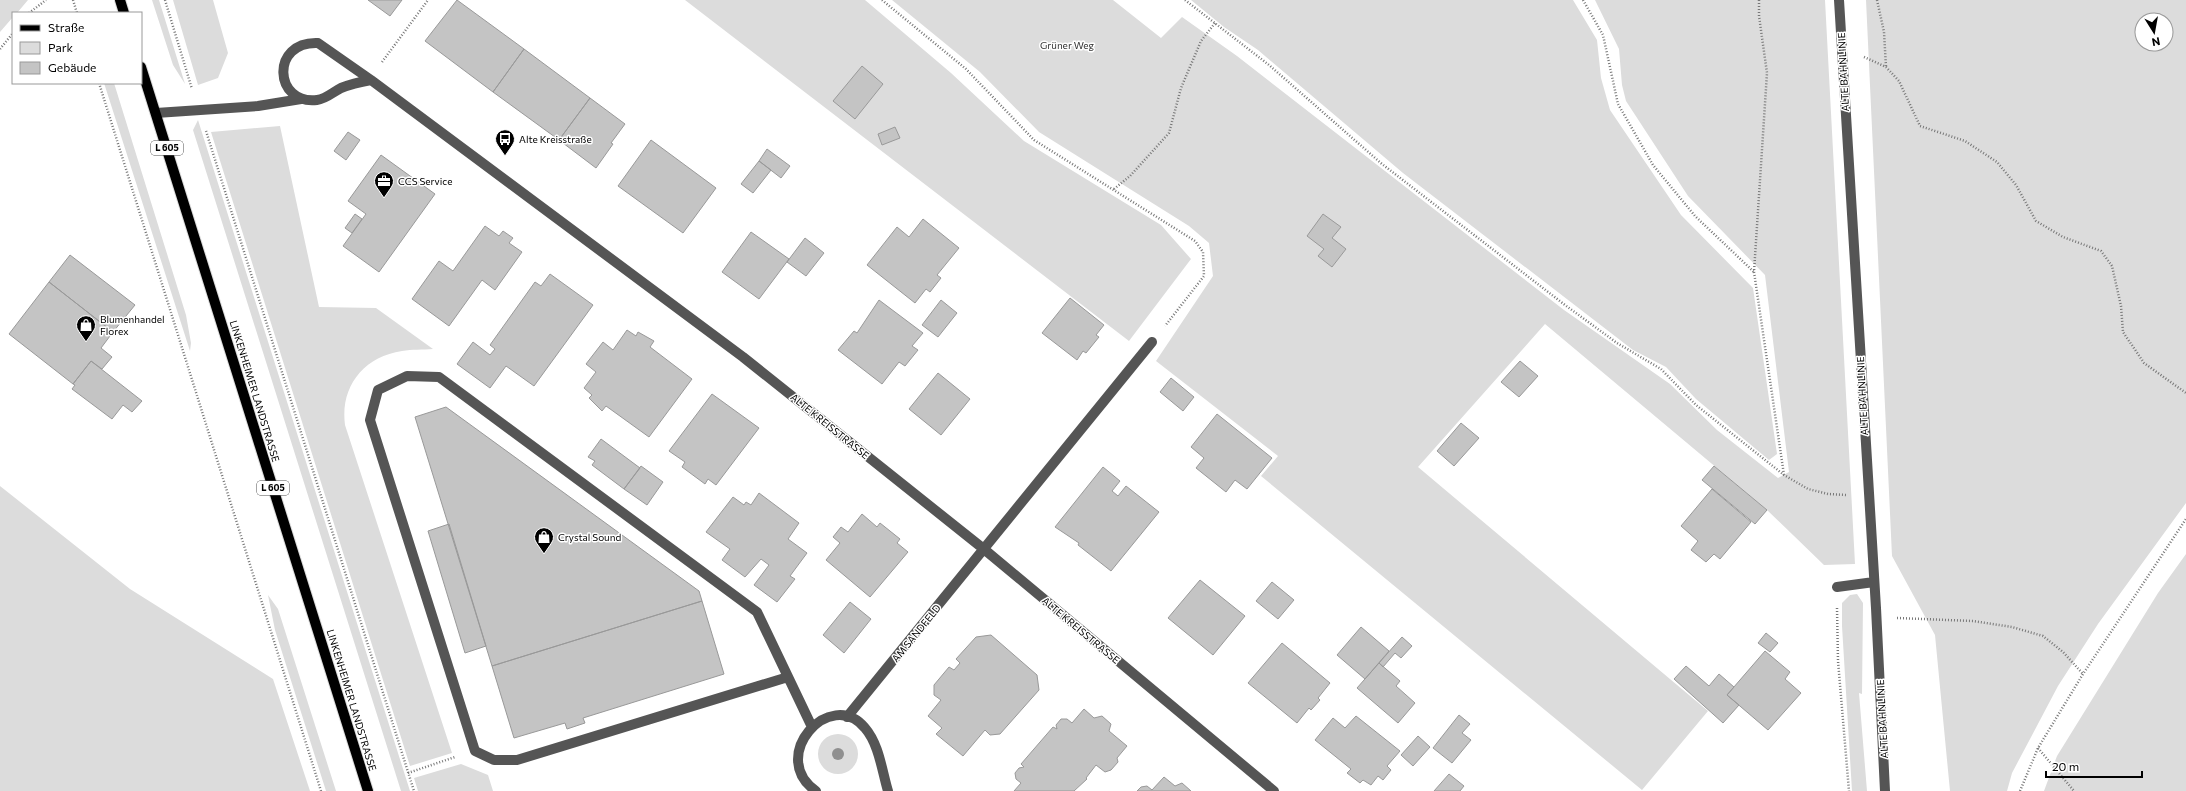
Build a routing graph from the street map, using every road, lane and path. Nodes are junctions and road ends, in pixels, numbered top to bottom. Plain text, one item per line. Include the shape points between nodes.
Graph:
1 (46, 0) edge
2 (73, 0) edge
3 (120, 0) edge
4 (165, 0) edge
5 (428, 0) edge
6 (882, 0) edge
7 (1184, 0) edge
8 (1583, 0) edge
9 (1759, 0) edge
10 (1838, 0) edge
11 (1877, 0) edge
12 (30, 12) edge
13 (78, 12) edge
14 (124, 12) edge
15 (1215, 23) junction
16 (12, 34) edge
17 (0, 49) edge
18 (1842, 61) junction
19 (1886, 67) junction
20 (142, 70) edge
21 (371, 80) junction
22 (99, 84) edge
23 (301, 98) junction
24 (199, 110) junction
25 (156, 113) junction
26 (1114, 189) junction
27 (1754, 272) junction
28 (1152, 342) joint
29 (2186, 392) edge
30 (1784, 475) junction
31 (1868, 494) junction
32 (2186, 519) edge
33 (985, 550) junction
34 (1874, 582) junction
35 (1837, 587) joint
36 (1877, 618) junction
37 (2083, 674) junction
38 (788, 677) junction
39 (847, 717) junction
40 (812, 727) junction
41 (2038, 748) junction
42 (475, 751) junction
43 (408, 773) junction
44 (321, 791) edge
45 (368, 791) edge
46 (414, 791) edge
47 (816, 791) edge
48 (888, 791) edge
49 (1274, 791) edge
50 (1850, 791) edge
51 (1885, 791) edge
52 (2020, 791) edge
53 (2074, 791) edge

1 - 12 path
2 - 13 path
3 - 14 main road
4 - 24 path
5 - 21 path
6 - 26 path via 966,69 1034,140
7 - 15 path
8 - 27 path via 1603,35 1618,104 1654,165 1695,216
9 - 27 path via 1767,73
10 - 18 street, ALTE BAHNLINIE
11 - 19 path via 1884,32
15 - 26 path via 1201,42 1181,88 1169,133 1130,176
15 - 30 path via 1269,65 1382,164 1558,300 1617,343 1661,369 1696,405
16 - 17 path
18 - 19 path via 1863,56
18 - 31 street, ALTE BAHNLINIE
19 - 29 path via 1899,81 1920,126 1965,141 1997,162 2016,185 2036,221 2063,236 2101,251 2112,266 2121,306 2123,332 2144,363
20 - 25 main road, LINKENHEIMER LANDSTRASSE / L 605
21 - 23 street via 348,85 317,100
21 - 23 street, ALTE KREISSTRASSE via 318,43 309,43 294,48 284,64 283,78 287,87
21 - 33 street, ALTE KREISSTRASSE via 743,357
22 - 44 path
23 - 24 street via 258,106
24 - 25 street
24 - 43 path
25 - 45 main road, LINKENHEIMER LANDSTRASSE / L 605
26 - 28 path via 1195,241 1203,252 1204,276
27 - 30 path
28 - 33 street, AM SANDFELD
30 - 31 path via 1808,488 1828,494
31 - 34 street, ALTE BAHNLINIE
32 - 37 path
33 - 39 street, AM SANDFELD
33 - 49 street, ALTE KREISSTRASSE
34 - 35 street
34 - 36 street, ALTE BAHNLINIE
35 - 50 path via 1838,661
36 - 37 path via 1973,621 2012,627 2043,636 2063,652
36 - 51 street, ALTE BAHNLINIE
37 - 41 path
38 - 40 street
38 - 42 street via 517,760 494,760
38 - 42 street via 757,612 439,377 407,376 378,390 370,420
39 - 40 street via 833,717
39 - 48 street via 860,723 871,737
40 - 47 street via 801,743 798,755 800,770
41 - 52 path
41 - 53 path
42 - 43 path
43 - 46 path

